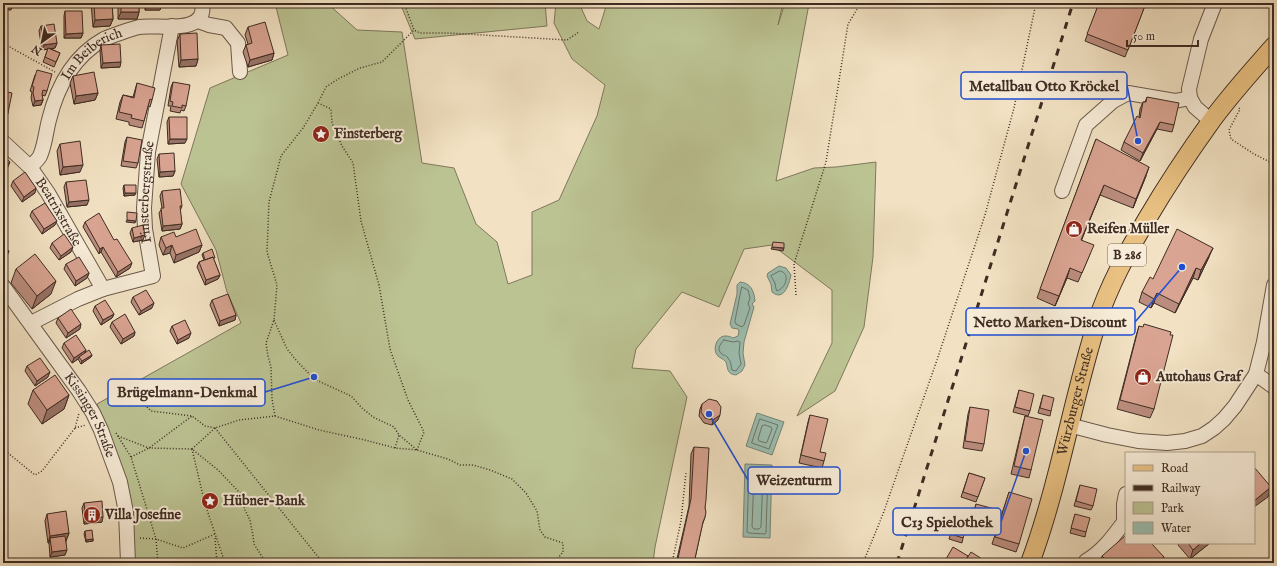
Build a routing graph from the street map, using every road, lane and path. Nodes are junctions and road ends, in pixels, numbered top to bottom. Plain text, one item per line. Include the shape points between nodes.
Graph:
1 (202, 3) edge
2 (404, 3) edge
3 (861, 3) edge
4 (1036, 3) edge
5 (1215, 3) edge
6 (1226, 3) edge
7 (198, 21) junction
8 (1207, 22) junction
9 (172, 26) junction
10 (414, 30) junction
11 (579, 32) dead end
12 (3, 41) edge
13 (1274, 46) edge
14 (240, 72) dead end
15 (65, 78) junction
16 (1190, 98) junction
17 (318, 104) junction
18 (1230, 105) junction
19 (1211, 121) junction
20 (3, 142) edge
21 (1274, 164) edge
22 (30, 167) junction
23 (1062, 191) dead end
24 (3, 286) edge
25 (1274, 286) edge
26 (103, 289) junction
27 (796, 295) dead end
28 (274, 320) junction
29 (31, 323) junction
30 (1256, 374) junction
31 (1274, 387) edge
32 (147, 407) dead end
33 (192, 416) junction
34 (275, 416) junction
35 (1069, 425) junction
36 (75, 428) dead end
37 (215, 428) junction
38 (399, 435) junction
39 (149, 448) junction
40 (395, 448) junction
41 (1168, 448) edge
42 (3, 449) edge
43 (192, 449) junction
44 (417, 450) junction
45 (131, 457) junction
46 (686, 472) dead end
47 (1125, 499) edge
48 (1125, 523) edge
49 (215, 534) junction
50 (127, 538) junction
51 (156, 538) junction
52 (1084, 562) edge
53 (128, 563) edge
54 (158, 563) edge
55 (217, 563) edge
56 (225, 563) edge
57 (266, 563) edge
58 (323, 563) edge
59 (554, 563) edge
60 (672, 563) edge
61 (863, 563) edge
62 (1030, 563) edge

1 - 7 street via 204,10
2 - 10 path
3 - 27 path via 848,24 826,162 794,264
4 - 61 path via 1014,108 985,215 937,360 883,514
5 - 8 street
6 - 8 street via 1218,17
7 - 9 street, Im Beiberich via 189,26
7 - 14 street via 226,28 238,43
8 - 16 street via 1198,48
9 - 15 street, Im Beiberich via 139,27 105,39 88,50
9 - 26 street, Finsterbergstraße via 148,152 144,208 153,276
10 - 11 path via 420,33 567,40
10 - 17 path via 382,62 360,68 326,87
12 - 15 path
13 - 18 main road, B 286
15 - 22 street, Im Beiberich via 52,107 40,157
16 - 19 street via 1195,107
16 - 23 street via 1175,101 1128,93 1113,101 1086,126
17 - 28 path via 281,156 268,202 267,252 277,285
17 - 44 path via 331,110 332,123 353,163 361,221 380,285 390,349 408,400 424,432
18 - 19 main road, Würzburger Straße / B 286
18 - 21 path via 1240,109 1229,130 1231,139
19 - 35 main road, Würzburger Straße / B 286 via 1163,192 1119,270 1098,321
20 - 22 street, Beatrixstraße
22 - 26 street, Beatrixstraße via 48,193
24 - 29 street, Kissinger Straße
25 - 30 street
26 - 29 street, Finsterbergstraße
28 - 34 path via 266,343 271,367
28 - 38 path via 287,349 314,379 351,396 373,417 394,427
29 - 50 street, Kissinger Straße via 79,390 97,422 120,482 126,512
30 - 31 street
30 - 41 street via 1236,406 1214,428 1202,436
32 - 33 path via 152,411
33 - 37 path via 205,426
33 - 39 path
34 - 37 path via 239,420
34 - 40 path via 319,430
35 - 41 street
35 - 62 main road, Würzburger Straße / B 286 via 1042,528
36 - 42 path via 42,471 35,474
37 - 43 path
37 - 58 path
38 - 40 path
38 - 44 path
39 - 43 path
39 - 45 path
39 - 45 path via 118,436
40 - 44 path
43 - 49 path
43 - 57 path via 218,470 241,494 250,520 254,544
44 - 59 path via 460,465 473,465 512,478 526,493 537,511 540,530 545,537 563,543 563,552
45 - 51 path
46 - 60 path via 681,521
47 - 48 street
48 - 52 street via 1095,556
49 - 51 path via 183,548
49 - 55 path
49 - 56 path
50 - 51 path
50 - 53 street, Kissinger Straße
51 - 54 path

